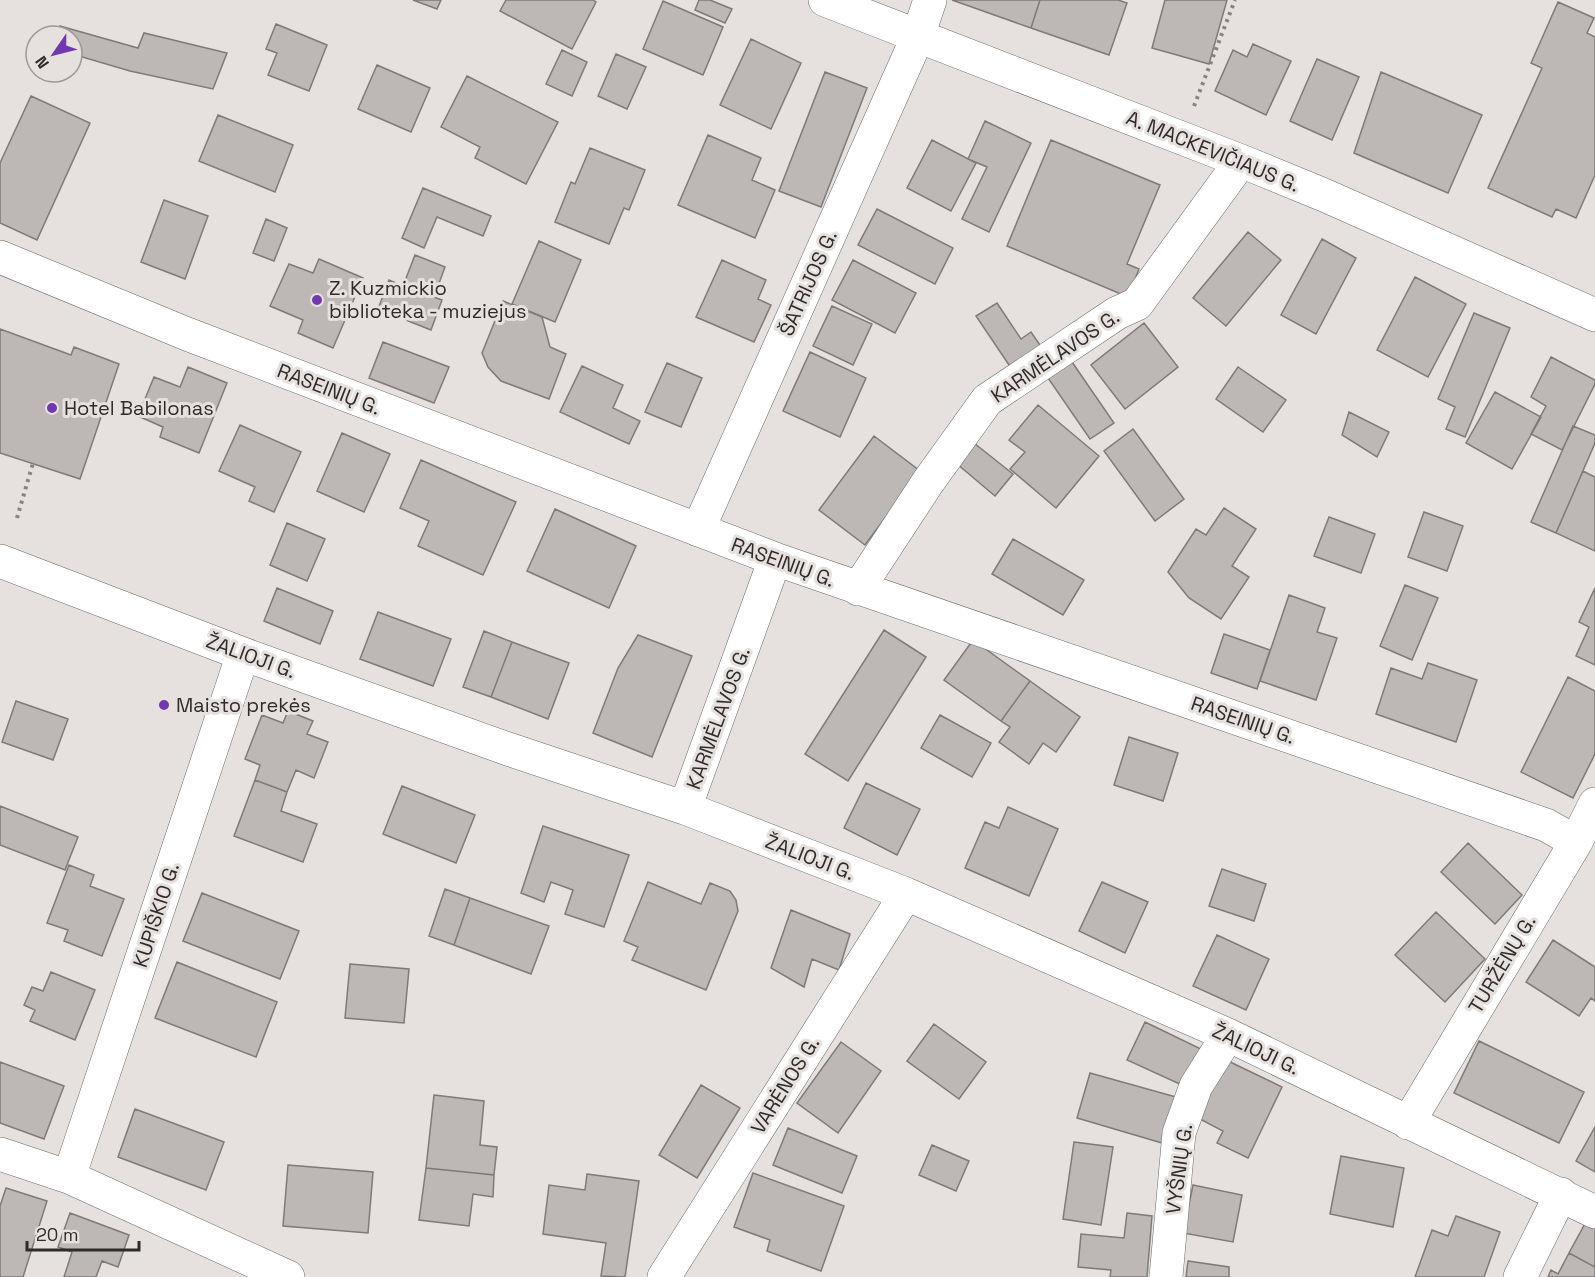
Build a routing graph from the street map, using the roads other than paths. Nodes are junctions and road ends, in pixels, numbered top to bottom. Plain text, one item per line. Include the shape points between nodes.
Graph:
1 (825, 0) edge
2 (930, 0) edge
3 (918, 36) junction
4 (1241, 161) junction
5 (0, 256) edge
6 (1595, 315) edge
7 (698, 530) junction
8 (775, 559) junction
9 (0, 561) edge
10 (858, 589) junction
11 (243, 654) junction
12 (1595, 804) edge
13 (685, 808) junction
14 (1575, 842) junction
15 (906, 894) junction
16 (1228, 1035) junction
17 (1408, 1123) junction
18 (0, 1154) edge
19 (69, 1177) junction
20 (1561, 1194) junction
21 (1595, 1212) edge
22 (288, 1277) edge
23 (664, 1277) edge
24 (1166, 1277) edge
25 (1520, 1277) edge

1 - 3 street, A. MACKEVIČIAUS G.
2 - 3 street, ŠATRIJOS G.
3 - 4 street, A. MACKEVIČIAUS G.
3 - 7 street, ŠATRIJOS G.
4 - 6 street, A. MACKEVIČIAUS G.
4 - 10 street, KARMĖLAVOS G. via 1137,304 1117,313 987,400
5 - 7 street, RASEINIŲ G. via 188,334
7 - 8 street, RASEINIŲ G.
8 - 10 street, RASEINIŲ G.
8 - 13 street, KARMĖLAVOS G.
9 - 11 street, ŽALIOJI G.
10 - 14 street, RASEINIŲ G. via 1546,825
11 - 13 street, ŽALIOJI G.
11 - 19 street, KUPIŠKIO G.
12 - 14 street, TURŽĖNŲ G.
13 - 15 street, ŽALIOJI G.
14 - 17 street, TURŽĖNŲ G.
15 - 16 street, ŽALIOJI G.
15 - 23 street, VARĖNOS G.
16 - 17 street, ŽALIOJI G.
16 - 24 street, VYŠNIŲ G. via 1196,1086 1179,1133
17 - 20 street, ŽALIOJI G.
18 - 19 street
19 - 22 street
20 - 21 street, ŽALIOJI G.
20 - 25 street

